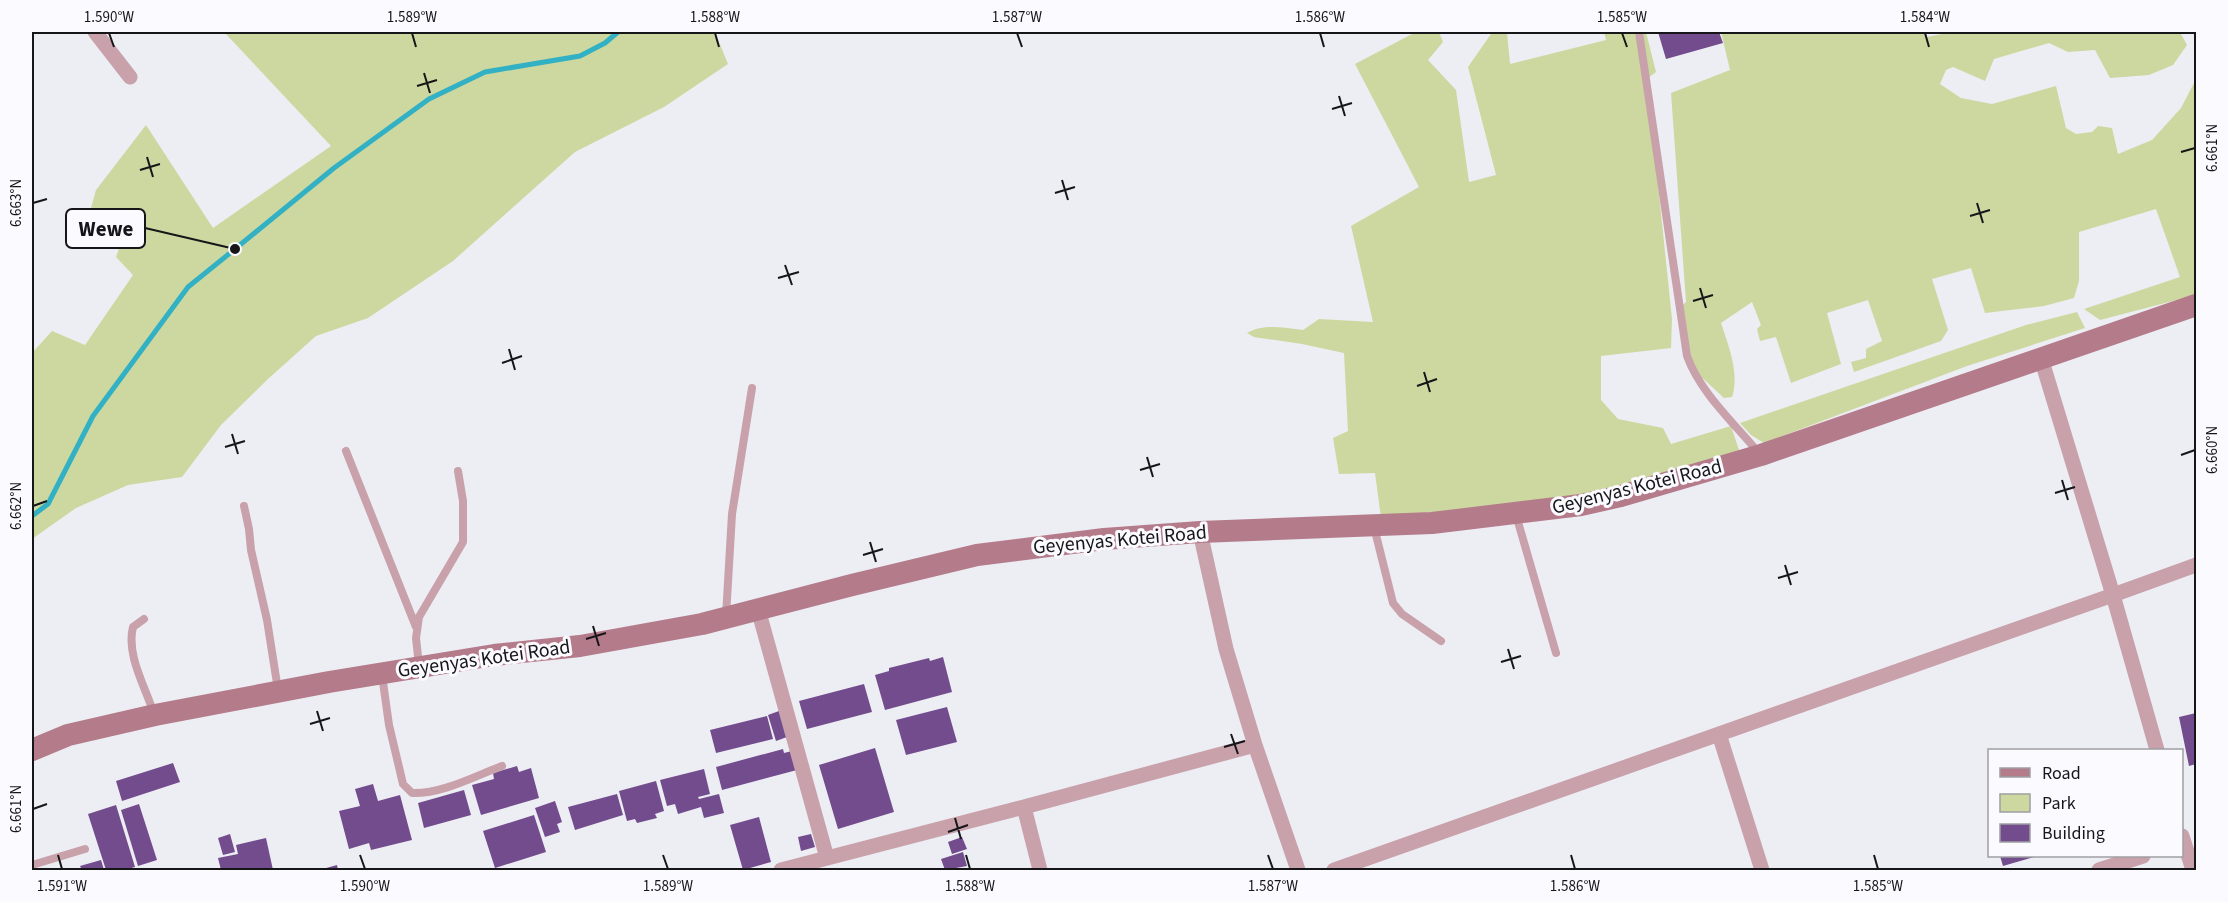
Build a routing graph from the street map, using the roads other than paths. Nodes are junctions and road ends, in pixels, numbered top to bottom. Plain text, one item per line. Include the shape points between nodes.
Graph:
1 (95, 32) edge
2 (1639, 32) edge
3 (130, 77) dead end
4 (2196, 305) edge
5 (2041, 358) junction
6 (752, 388) dead end
7 (346, 451) dead end
8 (1761, 455) junction
9 (458, 471) dead end
10 (244, 507) dead end
11 (1516, 513) junction
12 (1374, 526) junction
13 (1200, 532) junction
14 (2196, 565) edge
15 (2113, 595) junction
16 (758, 609) junction
17 (726, 618) junction
18 (144, 620) dead end
19 (417, 629) junction
20 (1441, 641) dead end
21 (1556, 652) dead end
22 (419, 667) junction
23 (381, 673) junction
24 (279, 691) junction
25 (155, 715) junction
26 (1719, 734) junction
27 (1255, 745) junction
28 (2157, 749) edge
29 (32, 750) edge
30 (502, 766) dead end
31 (1024, 807) junction
32 (2186, 839) edge
33 (85, 849) dead end
34 (2137, 857) edge
35 (827, 858) junction
36 (32, 864) edge
37 (781, 870) edge
38 (1041, 870) edge
39 (1298, 870) edge
40 (1334, 870) edge
41 (1762, 870) edge
42 (2098, 870) edge
43 (2193, 870) edge

1 - 3 street
2 - 8 lane via 1687,356 1704,388
4 - 5 street, Geyenyas Kotei Road
5 - 8 street, Geyenyas Kotei Road
5 - 15 street
6 - 17 lane via 732,514
7 - 19 lane
8 - 11 street, Geyenyas Kotei Road via 1621,496
9 - 19 lane via 463,542 419,617
10 - 24 lane
11 - 12 street, Geyenyas Kotei Road
11 - 21 lane
12 - 13 street, Geyenyas Kotei Road
12 - 20 lane via 1393,603 1402,614
13 - 16 street, Geyenyas Kotei Road via 977,555
13 - 27 street via 1226,649
14 - 15 street
15 - 26 street
15 - 28 street
16 - 17 street, Geyenyas Kotei Road
16 - 35 street
17 - 22 street, Geyenyas Kotei Road via 580,646
18 - 25 lane via 133,627 130,640
19 - 22 lane
22 - 23 street, Geyenyas Kotei Road
23 - 24 street, Geyenyas Kotei Road
23 - 30 lane via 388,725 403,784 412,794 447,787
24 - 25 street, Geyenyas Kotei Road
25 - 29 street, Geyenyas Kotei Road via 68,735
26 - 40 street
26 - 41 street
27 - 31 street
27 - 39 street
31 - 35 street
31 - 38 street
32 - 43 street
33 - 36 lane
34 - 42 street
35 - 37 street

